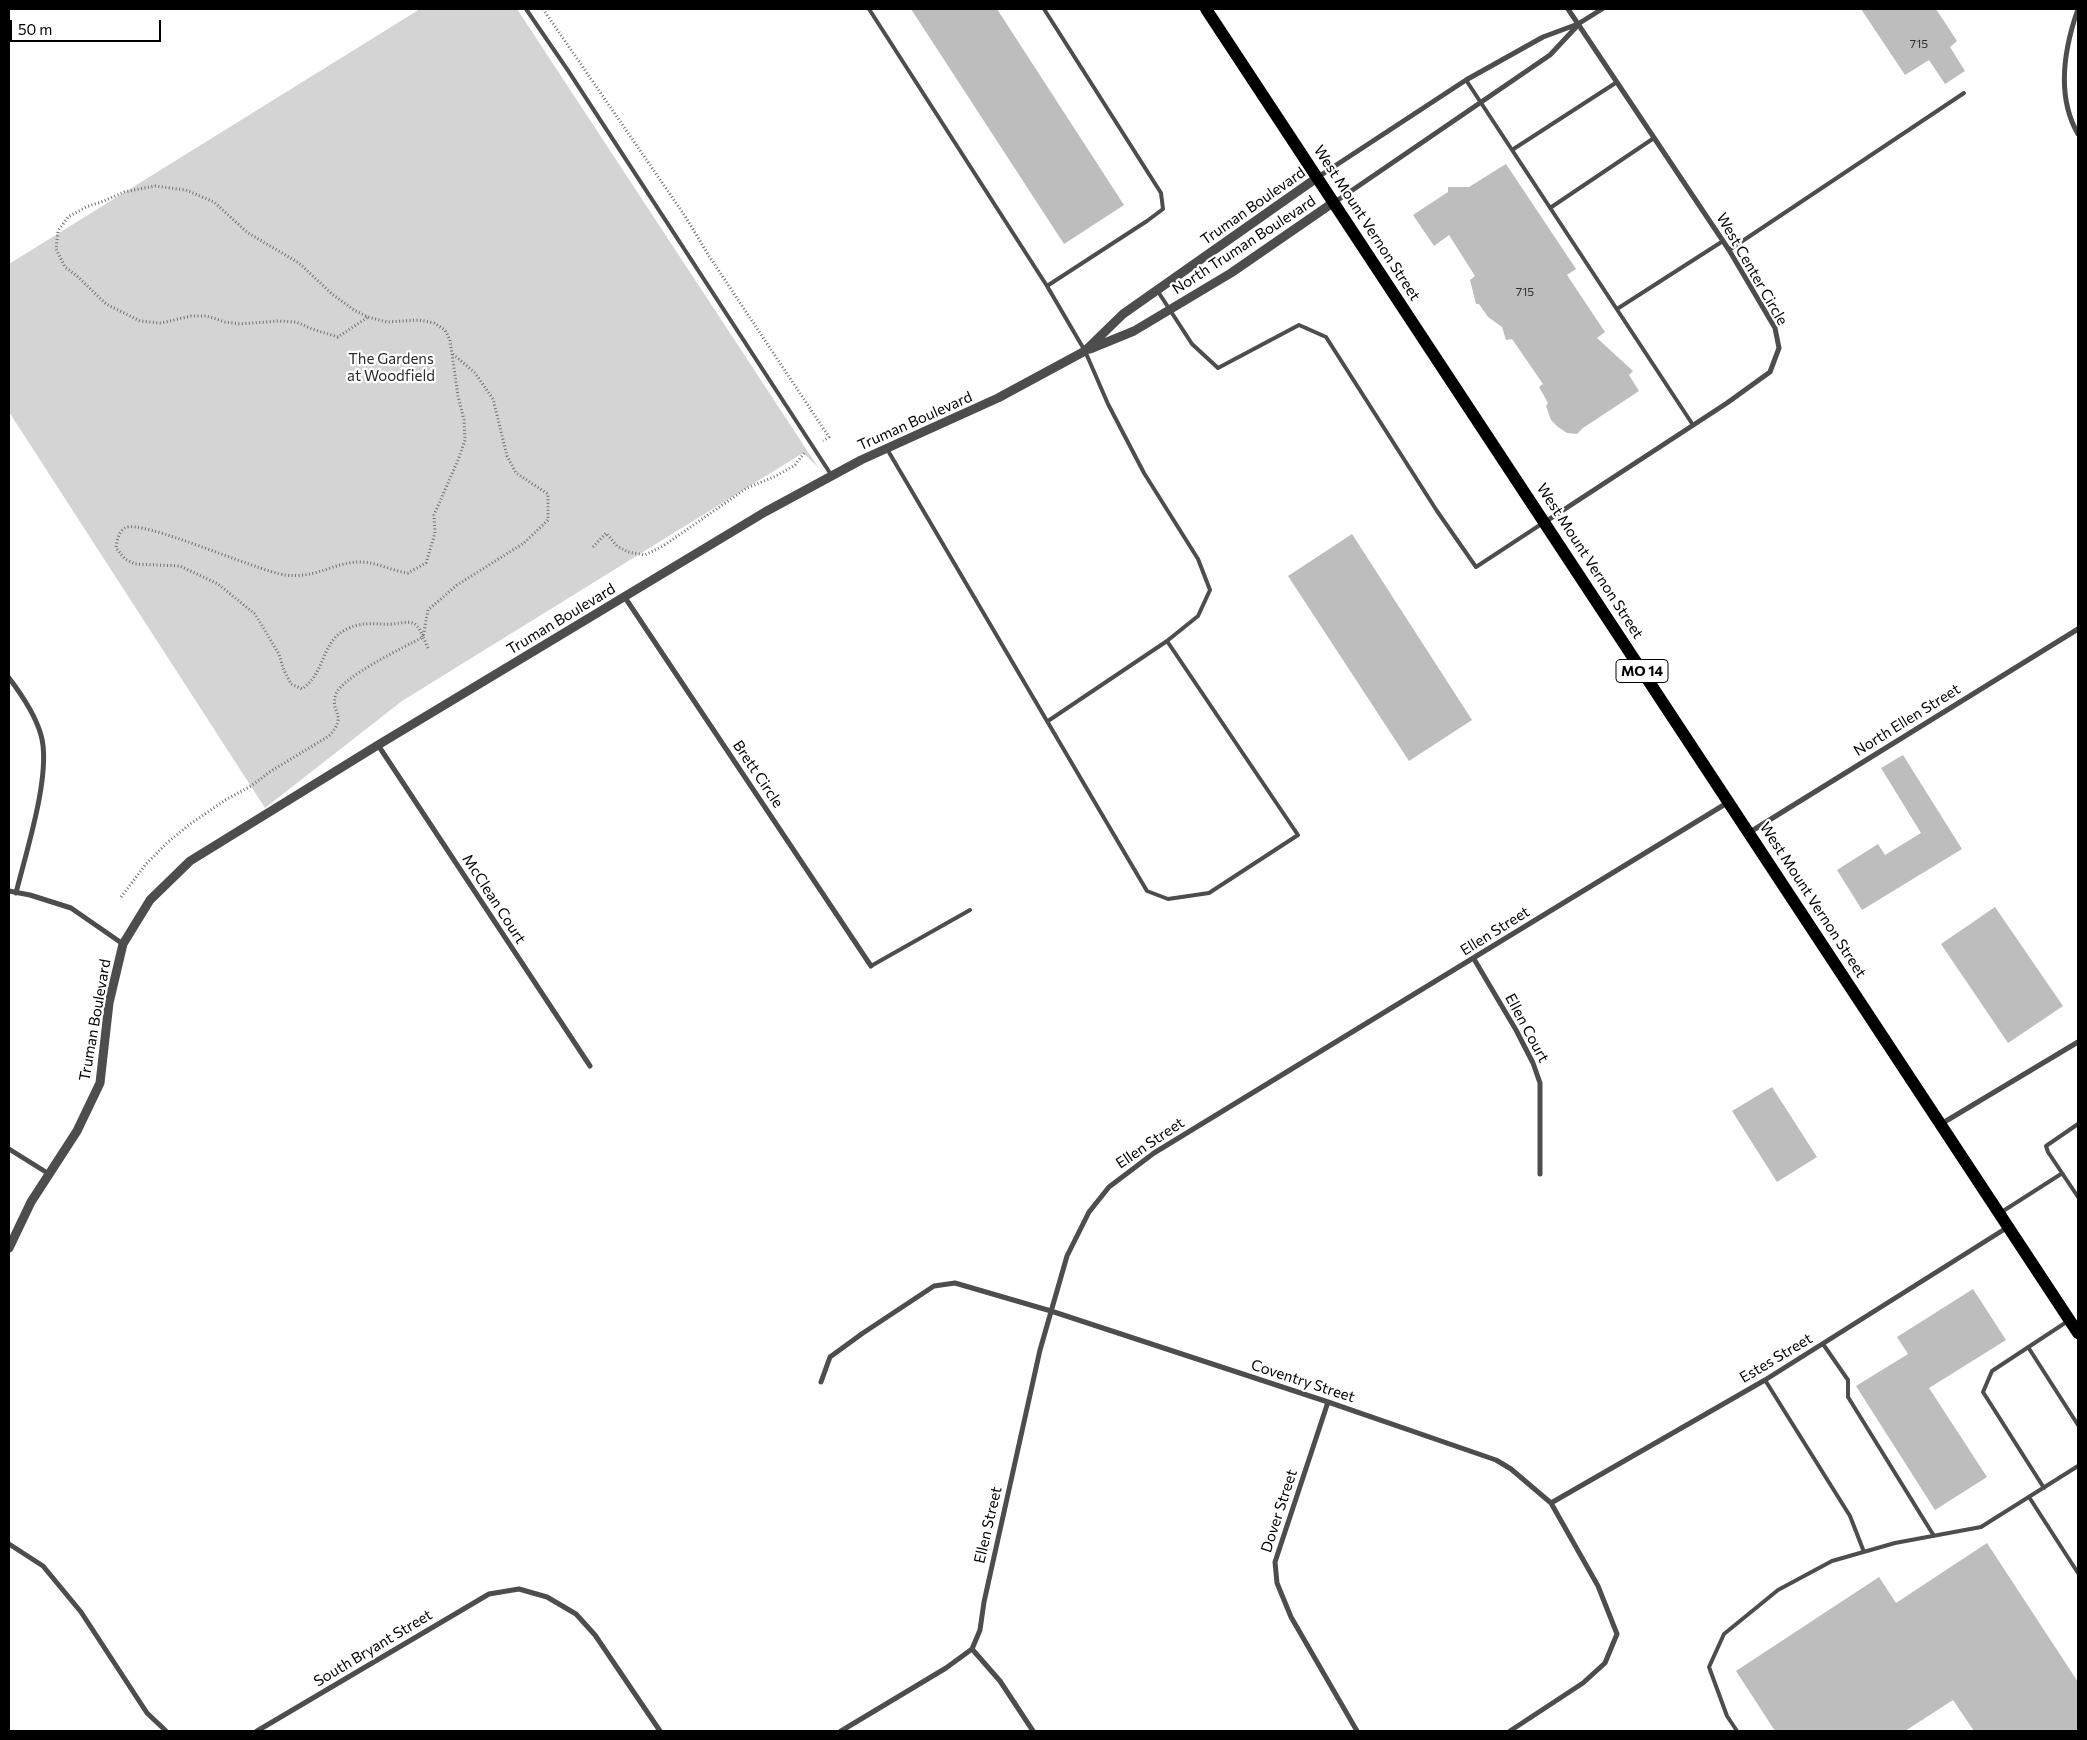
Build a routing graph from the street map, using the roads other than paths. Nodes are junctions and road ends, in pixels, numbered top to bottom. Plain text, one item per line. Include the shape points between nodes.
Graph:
1 (526, 9) edge
2 (869, 9) edge
3 (1044, 9) edge
4 (1206, 9) edge
5 (1568, 9) edge
6 (1602, 9) edge
7 (2078, 9) edge
8 (1578, 24) junction
9 (1466, 80) junction
10 (1616, 82) junction
11 (1964, 93) dead end
12 (1481, 102) junction
13 (2078, 134) edge
14 (1654, 138) junction
15 (1512, 150) junction
16 (1318, 177) junction
17 (1334, 202) junction
18 (1550, 208) junction
19 (1723, 241) junction
20 (1729, 250) junction
21 (1047, 286) junction
22 (1157, 289) junction
23 (1170, 309) junction
24 (1617, 309) junction
25 (1085, 351) junction
26 (1693, 425) junction
27 (887, 450) junction
28 (832, 476) junction
29 (1545, 522) junction
30 (624, 596) junction
31 (2078, 629) edge
32 (1167, 641) junction
33 (9, 678) edge
34 (1048, 721) junction
35 (378, 745) junction
36 (1729, 802) junction
37 (1749, 833) junction
38 (9, 892) edge
39 (16, 892) junction
40 (970, 910) dead end
41 (124, 944) junction
42 (1474, 959) junction
43 (871, 966) joint
44 (2078, 1042) edge
45 (590, 1066) dead end
46 (1941, 1124) junction
47 (2078, 1124) edge
48 (9, 1149) edge
49 (49, 1174) junction
50 (1540, 1174) dead end
51 (2061, 1174) junction
52 (2078, 1197) edge
53 (2000, 1213) junction
54 (2009, 1227) junction
55 (9, 1248) edge
56 (1051, 1311) junction
57 (2070, 1320) junction
58 (2078, 1333) edge
59 (1823, 1344) junction
60 (2028, 1347) junction
61 (1766, 1380) junction
62 (821, 1382) dead end
63 (1328, 1402) junction
64 (2078, 1425) edge
65 (2078, 1466) edge
66 (2044, 1488) junction
67 (2029, 1497) junction
68 (1551, 1503) junction
69 (1934, 1536) junction
70 (9, 1544) edge
71 (1864, 1552) junction
72 (2078, 1573) edge
73 (972, 1649) junction
74 (166, 1731) edge
75 (257, 1731) edge
76 (660, 1731) edge
77 (841, 1731) edge
78 (1033, 1731) edge
79 (1357, 1731) edge
80 (1510, 1731) edge
81 (1737, 1731) edge

1 - 28 lane
2 - 21 lane
3 - 21 lane via 1161,193 1163,209
4 - 16 main road, West Mount Vernon Street / MO 14
5 - 8 street, West Center Circle
6 - 8 street, North Truman Boulevard
7 - 13 street via 2064,74 2065,102
8 - 9 street, North Truman Boulevard via 1543,37
8 - 10 street, West Center Circle
8 - 12 street, North Truman Boulevard via 1550,55
9 - 12 lane
9 - 16 street, North Truman Boulevard
10 - 14 street, West Center Circle
10 - 15 lane
11 - 20 lane
12 - 15 lane
12 - 17 street, North Truman Boulevard
14 - 18 lane
14 - 19 street, West Center Circle
15 - 18 lane
16 - 17 main road, West Mount Vernon Street / MO 14
16 - 22 street, Truman Boulevard
17 - 23 street, North Truman Boulevard via 1231,273
17 - 29 main road, West Mount Vernon Street / MO 14
18 - 24 lane
19 - 20 street, West Center Circle
19 - 24 lane
20 - 26 street, West Center Circle via 1775,328 1779,348 1770,372
21 - 25 lane
22 - 23 lane
22 - 25 street, Truman Boulevard via 1123,314
23 - 25 street, North Truman Boulevard via 1134,331
23 - 29 lane via 1192,344 1218,368 1298,325 1326,337 1476,567
24 - 26 lane
25 - 27 street, Truman Boulevard via 998,398
25 - 32 lane via 1144,473 1198,559 1210,590 1198,616
26 - 29 street, West Center Circle
27 - 28 street, Truman Boulevard
27 - 34 lane
28 - 30 street, Truman Boulevard
29 - 36 main road, West Mount Vernon Street / MO 14
30 - 35 street, Truman Boulevard
30 - 43 street, Brett Circle
31 - 37 street, North Ellen Street
32 - 34 lane
32 - 34 lane via 1298,834 1209,893 1168,899 1147,891
33 - 39 street via 25,699 41,735 43,778
35 - 41 street, Truman Boulevard via 190,861 150,900
35 - 45 street, McClean Court
36 - 37 main road, West Mount Vernon Street / MO 14
36 - 42 street, Ellen Street
37 - 46 main road, West Mount Vernon Street / MO 14
38 - 39 street
39 - 41 street via 71,908
40 - 43 lane
41 - 49 street, Truman Boulevard via 109,1003 100,1083 77,1131
42 - 50 street, Ellen Court via 1516,1030 1540,1084
42 - 56 street, Ellen Street via 1154,1153 1109,1187 1088,1212 1066,1256
44 - 46 street
46 - 53 main road, West Mount Vernon Street / MO 14
47 - 51 lane via 2046,1146
48 - 49 street
49 - 55 street, Truman Boulevard via 30,1202
51 - 52 lane
51 - 53 lane
53 - 54 main road, West Mount Vernon Street / MO 14
54 - 57 main road, West Mount Vernon Street / MO 14
54 - 59 street, Estes Street
56 - 62 street, Coventry Street via 955,1283 934,1286 830,1357
56 - 63 street, Coventry Street
56 - 73 street, Ellen Street via 980,1630
57 - 58 main road, West Mount Vernon Street / MO 14
57 - 60 lane
59 - 61 street, Estes Street
59 - 69 lane via 1848,1380 1848,1397
60 - 64 lane
60 - 66 lane via 1992,1371 1983,1392
61 - 68 street, Estes Street
61 - 71 lane via 1850,1516
63 - 68 street, Coventry Street via 1496,1460
63 - 79 street, Dover Street via 1275,1562 1277,1583 1291,1617
65 - 66 lane
66 - 67 lane
67 - 69 lane via 1981,1527
67 - 72 lane
68 - 80 street, Coventry Street via 1598,1586 1616,1634 1605,1663 1583,1683
69 - 71 lane
70 - 74 street via 43,1566 81,1612 147,1713
71 - 81 lane via 1832,1561 1778,1590 1724,1634 1709,1667 1727,1716
73 - 77 street
73 - 78 street via 1000,1682
75 - 76 street, South Bryant Street via 489,1594 519,1589 547,1596 576,1614 596,1635

